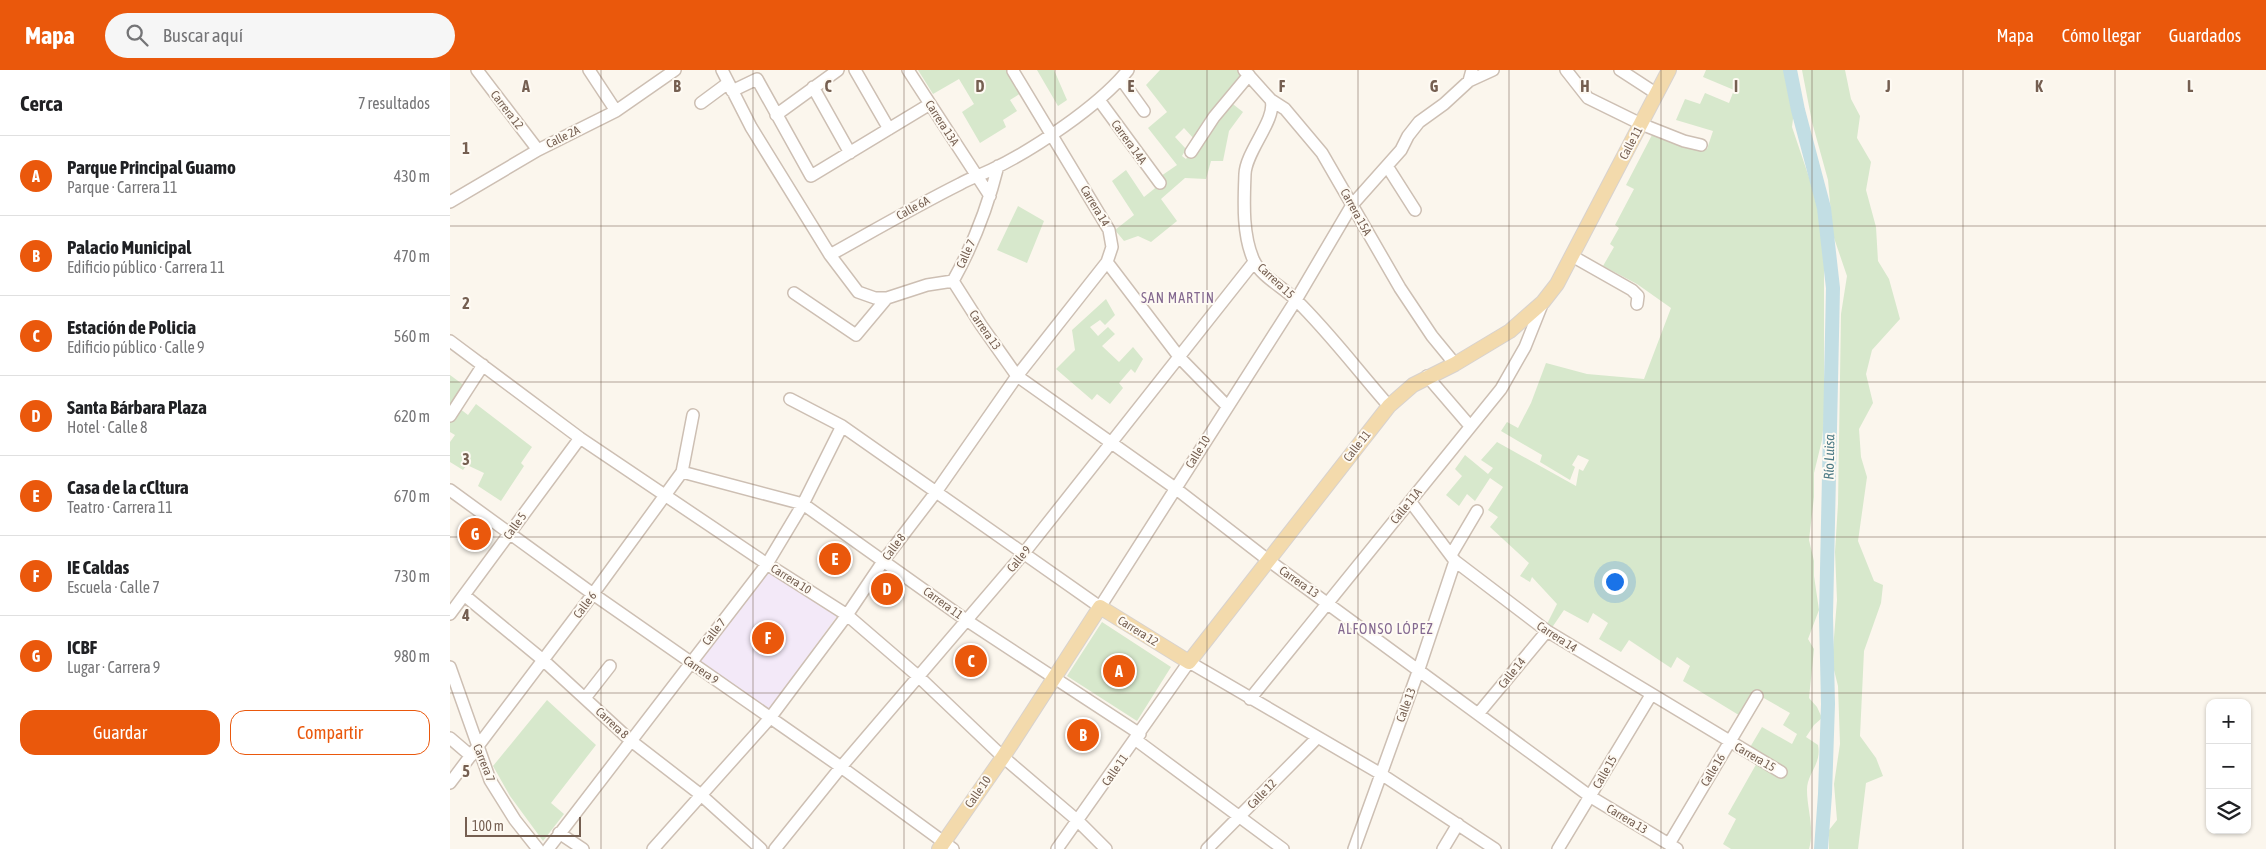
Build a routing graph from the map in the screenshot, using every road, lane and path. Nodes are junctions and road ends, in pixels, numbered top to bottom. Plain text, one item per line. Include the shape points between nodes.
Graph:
1 (477, 70) edge
2 (589, 70) edge
3 (675, 70) edge
4 (722, 70) edge
5 (838, 70) edge
6 (855, 70) edge
7 (908, 70) edge
8 (1493, 70) edge
9 (1566, 70) edge
10 (1620, 70) edge
11 (1669, 70) edge
12 (1013, 71) edge
13 (1246, 72) edge
14 (1124, 75) edge
15 (1471, 76) edge
16 (730, 87) junction
17 (812, 87) junction
18 (1657, 94) junction
19 (1099, 100) junction
20 (1271, 100) junction
21 (701, 103) dead end
22 (930, 104) junction
23 (616, 111) junction
24 (1144, 111) dead end
25 (776, 115) junction
26 (1642, 124) junction
27 (889, 130) junction
28 (1050, 135) junction
29 (1700, 145) dead end
30 (538, 150) junction
31 (1191, 152) dead end
32 (850, 153) junction
33 (998, 166) junction
34 (1387, 166) junction
35 (976, 176) junction
36 (1160, 183) dead end
37 (990, 196) junction
38 (450, 202) edge
39 (1352, 206) junction
40 (1416, 210) dead end
41 (830, 255) junction
42 (1572, 256) junction
43 (1108, 262) junction
44 (1254, 262) junction
45 (953, 281) junction
46 (794, 293) dead end
47 (887, 298) junction
48 (1296, 300) junction
49 (1543, 302) junction
50 (1637, 304) dead end
51 (450, 341) edge
52 (1180, 358) junction
53 (1455, 364) junction
54 (483, 365) junction
55 (1017, 376) junction
56 (1427, 376) junction
57 (790, 399) dead end
58 (1226, 406) junction
59 (1389, 406) junction
60 (693, 415) dead end
61 (450, 416) edge
62 (842, 426) junction
63 (1470, 426) junction
64 (580, 438) junction
65 (1110, 444) junction
66 (682, 472) junction
67 (1175, 488) junction
68 (450, 490) edge
69 (936, 492) junction
70 (666, 495) junction
71 (1410, 501) junction
72 (802, 504) junction
73 (1477, 511) dead end
74 (510, 533) junction
75 (1024, 553) junction
76 (1453, 558) junction
77 (884, 560) junction
78 (1268, 560) junction
79 (767, 564) junction
80 (593, 594) junction
81 (464, 595) junction
82 (1327, 602) junction
83 (1100, 607) junction
84 (450, 614) edge
85 (847, 615) junction
86 (966, 620) junction
87 (1546, 631) junction
88 (543, 660) junction
89 (1189, 662) junction
90 (690, 663) junction
91 (610, 666) dead end
92 (450, 667) edge
93 (1419, 669) junction
94 (919, 677) junction
95 (1055, 679) junction
96 (1651, 694) junction
97 (1758, 696) dead end
98 (585, 698) junction
99 (1250, 699) junction
100 (1478, 714) junction
101 (770, 718) junction
102 (1138, 737) junction
103 (450, 738) edge
104 (1317, 738) junction
105 (630, 740) junction
106 (1730, 742) junction
107 (474, 751) junction
108 (1003, 757) junction
109 (841, 767) junction
110 (1781, 772) dead end
111 (1381, 774) junction
112 (450, 782) edge
113 (701, 795) junction
114 (1591, 797) junction
115 (1240, 816) junction
116 (1078, 821) junction
117 (1458, 824) junction
118 (559, 833) junction
119 (945, 847) edge
120 (1673, 847) edge
121 (538, 849) edge
122 (548, 849) edge
123 (583, 849) edge
124 (653, 849) edge
125 (761, 849) edge
126 (774, 849) edge
127 (1057, 849) edge
128 (1106, 849) edge
129 (1206, 849) edge
130 (1283, 849) edge
131 (1354, 849) edge
132 (1443, 849) edge
133 (1495, 849) edge
134 (1558, 849) edge

1 - 30 street, Carrera 12
2 - 23 street
3 - 23 street, Calle 2A
4 - 16 street
5 - 17 street
6 - 27 street
7 - 22 street, Carrera 13A
8 - 15 street, Calle 10
9 - 26 street via 1588,98
10 - 18 street
11 - 18 main road, Calle 11
12 - 28 street, Carrera 14
13 - 20 street, Carrera 15A
13 - 31 street
14 - 19 street, Calle 6A
14 - 24 street
15 - 34 street, Calle 10 via 1444,104 1419,122
16 - 21 street
16 - 25 street via 757,79
16 - 41 street via 771,161
17 - 25 street
17 - 32 street
18 - 26 main road, Calle 11
19 - 28 street, Calle 6A
19 - 36 street, Carrera 14A
20 - 39 street, Carrera 15A via 1285,109 1322,153
20 - 44 street, Carrera 15 via 1272,111 1246,170 1245,214
22 - 27 street
22 - 35 street, Carrera 13A
23 - 30 street, Calle 2A
25 - 32 street via 812,176
26 - 29 street
26 - 42 main road, Calle 11
27 - 32 street
28 - 33 street, Calle 6A
28 - 43 street, Carrera 14 via 1109,230 1112,247
30 - 38 street, Calle 2A
33 - 35 street, Calle 6A
33 - 37 street
34 - 39 street, Calle 10
34 - 40 street
35 - 37 street
35 - 41 street, Calle 6A
37 - 45 street, Calle 7 via 964,262
39 - 48 street, Calle 10
39 - 53 street, Carrera 15A via 1400,288
41 - 47 street via 858,292
42 - 49 main road, Calle 11
42 - 50 street via 1632,290 1638,296
43 - 52 street
43 - 55 street, Calle 8
44 - 48 street, Carrera 15
44 - 52 street, Calle 9
45 - 47 street, Calle 7 via 927,285
45 - 55 street, Carrera 13
46 - 47 street via 856,335
48 - 58 street, Calle 10
48 - 59 street, Carrera 15
49 - 53 main road, Calle 11 via 1510,331
49 - 63 street, Calle 11A via 1513,369
51 - 54 street, Carrera 10
52 - 58 street
52 - 65 street, Calle 9
53 - 56 main road, Calle 11
54 - 61 street
54 - 64 street, Carrera 10
55 - 65 street, Carrera 13
55 - 69 street, Calle 8
56 - 59 main road, Calle 11
56 - 63 street
57 - 62 street, Carrera 12
58 - 67 street, Calle 10
59 - 78 main road, Calle 11
60 - 66 street, Calle 6
62 - 69 street, Carrera 12
62 - 72 street, Calle 7
63 - 71 street, Calle 11A
64 - 70 street, Carrera 10
64 - 74 street, Calle 5
65 - 67 street, Carrera 13
65 - 75 street, Calle 9
66 - 70 street, Calle 6
66 - 72 street, Carrera 11
67 - 78 street, Carrera 13
67 - 83 street, Calle 10
68 - 74 street, Carrera 9
69 - 75 street, Carrera 12
69 - 77 street, Calle 8
70 - 79 street, Carrera 10
70 - 80 street, Calle 6
71 - 76 street, Carrera 14
71 - 82 street, Calle 11A
72 - 77 street, Carrera 11
72 - 79 street, Calle 7
73 - 76 street, Calle 13
74 - 80 street, Carrera 9
74 - 81 street, Calle 5
75 - 83 street, Carrera 12
75 - 86 street, Calle 9
76 - 87 street, Carrera 14
76 - 93 street, Calle 13
77 - 85 street, Calle 8
77 - 86 street, Carrera 11
78 - 82 street, Carrera 13
78 - 89 main road, Calle 11
79 - 85 street, Carrera 10
79 - 90 street, Calle 7
80 - 88 street, Calle 6
80 - 90 street, Carrera 9
81 - 84 street, Calle 5
81 - 88 street, Carrera 8
82 - 93 street, Carrera 13
82 - 99 street, Calle 11A
83 - 89 main road, Carrera 12
83 - 95 main road, Calle 10
85 - 94 street, Carrera 10
85 - 101 street, Calle 8
86 - 94 street, Calle 9
86 - 95 street, Carrera 11
87 - 96 street, Carrera 14
87 - 100 street, Calle 14
88 - 98 street, Carrera 8
88 - 107 street, Calle 6
89 - 99 street, Carrera 12
89 - 102 street, Calle 11
90 - 101 street, Carrera 9
90 - 105 street, Calle 7
91 - 98 street
92 - 107 street, Carrera 7
93 - 100 street, Carrera 13
93 - 111 street, Calle 13
94 - 108 street, Carrera 10
94 - 109 street, Calle 9
95 - 102 street, Carrera 11 via 1107,710
95 - 108 main road, Calle 10
96 - 106 street, Carrera 14
96 - 114 street, Calle 15
97 - 106 street, Calle 16
98 - 105 street, Carrera 8
99 - 104 street, Carrera 12
100 - 114 street, Carrera 13
101 - 109 street, Carrera 9
101 - 113 street, Calle 8
102 - 115 street, Carrera 11
102 - 116 street, Calle 11
103 - 107 street
104 - 111 street, Carrera 12
104 - 115 street, Calle 12
105 - 113 street, Carrera 8
105 - 118 street, Calle 7
106 - 110 street, Carrera 15
106 - 120 street, Calle 16
107 - 112 street, Calle 6
107 - 121 street, Carrera 7 via 515,820
108 - 116 street, Carrera 10
108 - 119 main road, Calle 10
109 - 119 street, Carrera 9
109 - 126 street, Calle 9
111 - 117 street, Carrera 12
111 - 131 street, Calle 13
113 - 124 street, Calle 8
113 - 125 street, Carrera 8
114 - 120 street, Carrera 13
114 - 134 street, Calle 15
115 - 129 street, Calle 12
115 - 130 street, Carrera 11
116 - 127 street, Calle 11
116 - 128 street, Carrera 10
117 - 132 street
117 - 133 street, Carrera 12
118 - 122 street, Calle 7
118 - 123 street

